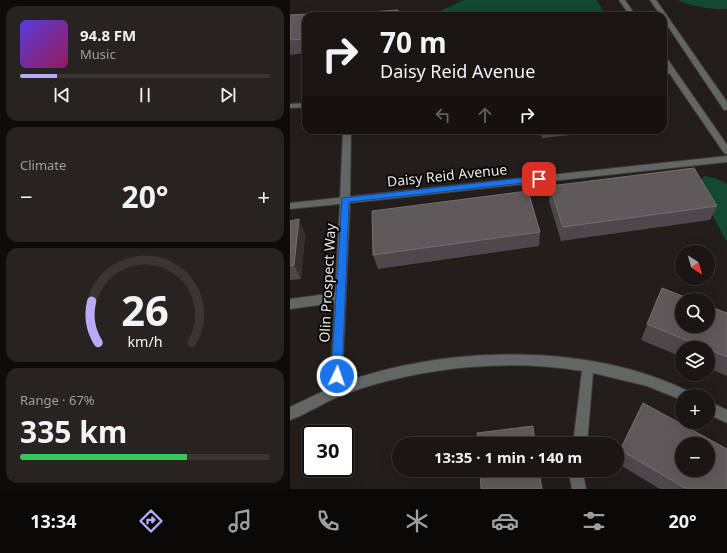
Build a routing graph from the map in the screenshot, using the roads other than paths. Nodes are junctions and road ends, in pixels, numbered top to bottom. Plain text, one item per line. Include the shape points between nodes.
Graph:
1 (622, 0) edge
2 (653, 0) edge
3 (630, 12) edge
4 (661, 12) edge
5 (667, 20) edge
6 (667, 72) edge
7 (302, 105) edge
8 (290, 106) edge
9 (727, 108) edge
10 (347, 134) edge
11 (727, 151) edge
12 (727, 159) edge
13 (345, 200) junction
14 (290, 206) edge
15 (340, 297) junction
16 (290, 304) edge
17 (588, 366) junction
18 (336, 391) junction
19 (675, 392) edge
20 (715, 411) edge
21 (290, 414) edge
22 (727, 417) edge
23 (581, 437) edge
24 (577, 477) edge
25 (579, 489) edge

1 - 3 street
2 - 4 street
5 - 9 street
6 - 11 street
7 - 8 street
10 - 13 street, Olin Prospect Way
12 - 13 street, Daisy Reid Avenue
13 - 14 street, Daisy Reid Avenue
13 - 15 street, Olin Prospect Way
15 - 16 street
15 - 18 street, Olin Prospect Way
17 - 18 street via 517,358 477,360 380,377
17 - 19 street via 641,379
17 - 23 street
18 - 21 street
20 - 22 street
24 - 25 street

